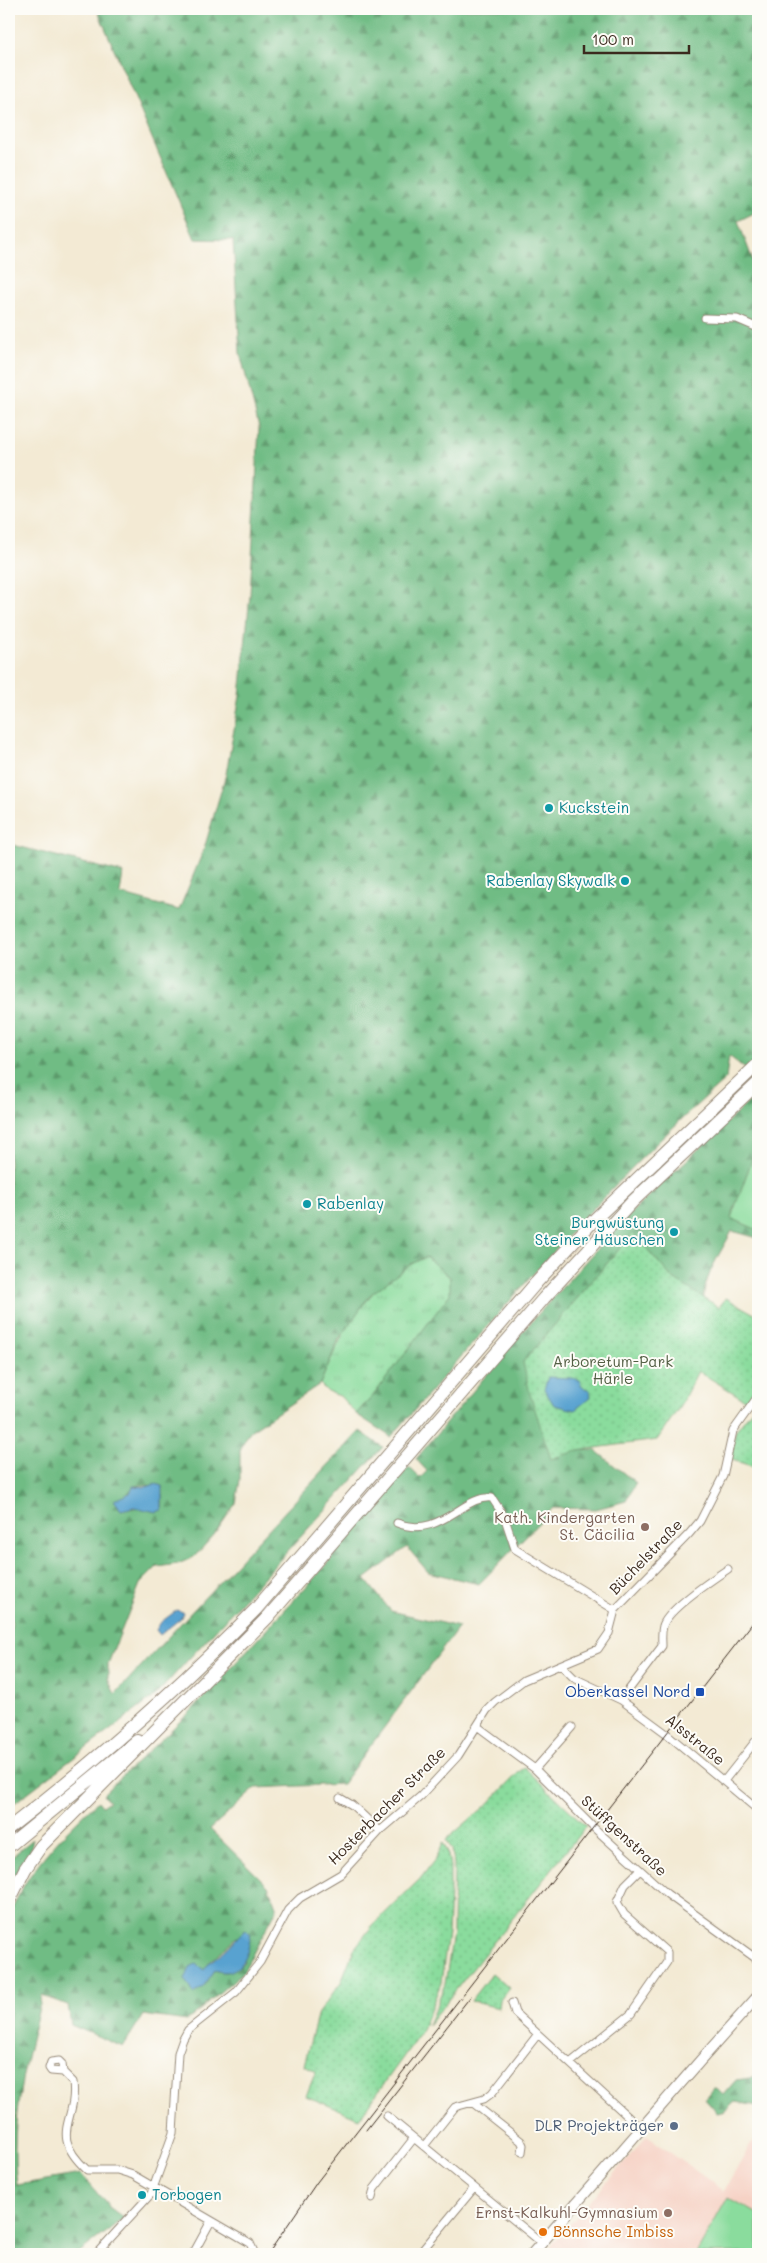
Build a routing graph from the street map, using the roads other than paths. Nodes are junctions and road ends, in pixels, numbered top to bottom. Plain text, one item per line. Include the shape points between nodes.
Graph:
1 (705, 318) dead end
2 (758, 328) edge
3 (758, 1064) edge
4 (758, 1083) edge
5 (758, 1396) edge
6 (397, 1523) dead end
7 (728, 1569) dead end
8 (615, 1610) junction
9 (562, 1666) junction
10 (207, 1680) junction
11 (620, 1700) junction
12 (477, 1726) junction
13 (572, 1727) dead end
14 (758, 1738) edge
15 (535, 1769) junction
16 (724, 1781) junction
17 (340, 1798) dead end
18 (758, 1810) edge
19 (9, 1828) edge
20 (380, 1831) junction
21 (9, 1846) edge
22 (640, 1870) junction
23 (9, 1901) edge
24 (758, 1960) edge
25 (758, 1996) edge
26 (512, 2003) dead end
27 (538, 2034) junction
28 (570, 2063) junction
29 (63, 2072) dead end
30 (473, 2103) junction
31 (387, 2116) dead end
32 (642, 2127) junction
33 (414, 2138) junction
34 (424, 2146) junction
35 (522, 2152) dead end
36 (153, 2188) junction
37 (474, 2188) junction
38 (372, 2198) dead end
39 (211, 2221) junction
40 (542, 2243) junction
41 (254, 2252) dead end
42 (96, 2254) edge
43 (192, 2254) edge
44 (416, 2254) edge
45 (532, 2254) edge

1 - 2 street via 737,319
3 - 19 highway via 595,1220 536,1284 256,1609 141,1721
4 - 10 highway via 662,1172 604,1232 267,1618
5 - 8 street, Büchelstraße via 733,1431 723,1476 700,1521
6 - 8 street via 434,1524 480,1500 492,1498 504,1516 516,1549
7 - 11 street via 679,1606 665,1622 662,1646
8 - 9 street, Büchelstraße via 612,1626 602,1644
9 - 11 street, Alsstraße via 574,1678
9 - 12 street, Hosterbacher Straße via 516,1685 487,1710
10 - 21 highway
10 - 23 highway via 41,1846
11 - 16 street, Alsstraße
12 - 15 street, Stüffgenstraße
12 - 20 street, Hosterbacher Straße via 458,1756 421,1796
13 - 15 street
14 - 16 street
15 - 22 street, Stüffgenstraße
16 - 18 street, Alsstraße
17 - 20 street
20 - 36 street, Hosterbacher Straße via 341,1874 300,1898 288,1910 260,1962 236,1992 188,2030 183,2038 176,2071 173,2133
22 - 24 street, Stüffgenstraße via 696,1917
22 - 28 street via 625,1885 618,1902 624,1914 667,1952 667,1962 631,2014
25 - 32 main road
26 - 27 street via 515,2013
27 - 28 street
27 - 30 street via 492,2093
28 - 32 street
29 - 36 street via 73,2082 66,2134 74,2158 87,2170 123,2172
30 - 34 street via 455,2107
30 - 35 street via 521,2141
31 - 33 street
32 - 40 main road
33 - 34 street
33 - 38 street via 374,2189
34 - 37 street
36 - 39 street
36 - 42 street, Hosterbacher Straße
37 - 40 street
37 - 44 street
39 - 41 street via 250,2243
39 - 43 street
40 - 45 main road

